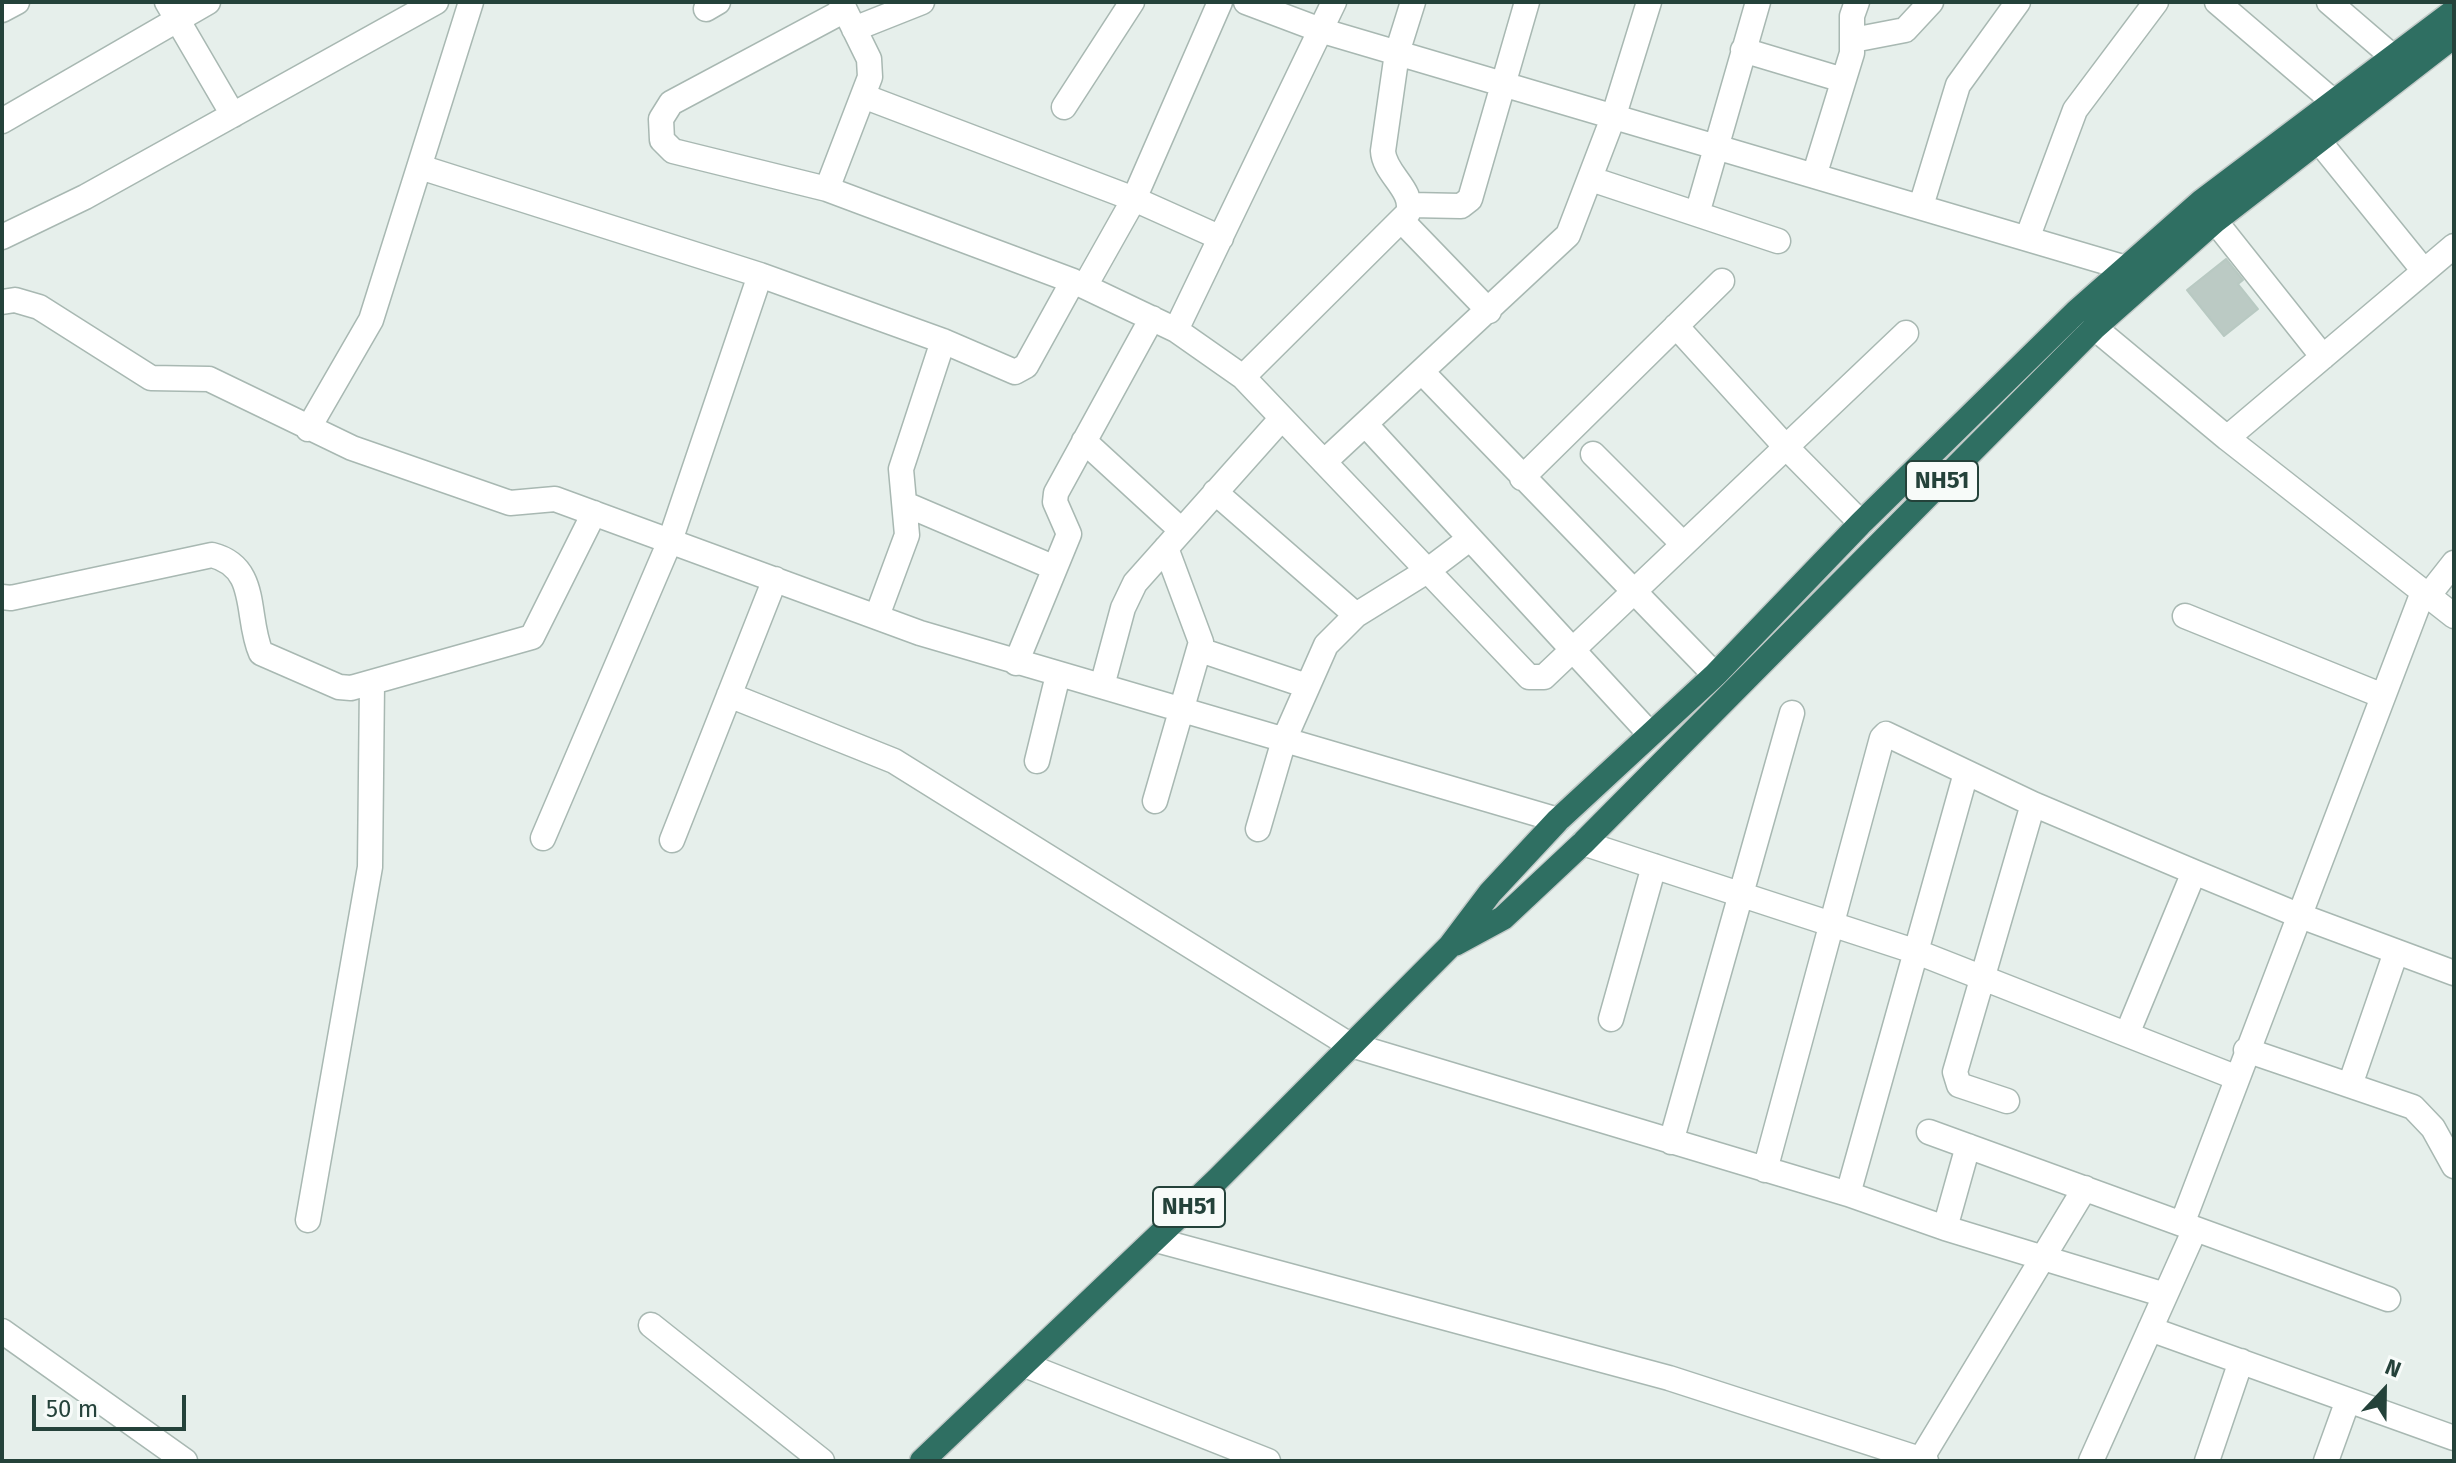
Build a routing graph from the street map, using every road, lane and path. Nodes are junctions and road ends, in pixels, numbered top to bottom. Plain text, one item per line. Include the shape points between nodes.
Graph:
1 (17, 2) edge
2 (208, 2) edge
3 (436, 2) edge
4 (471, 2) edge
5 (922, 2) edge
6 (1132, 2) edge
7 (1220, 2) edge
8 (1246, 2) edge
9 (1334, 2) edge
10 (1413, 2) edge
11 (1527, 2) edge
12 (1649, 2) edge
13 (1758, 2) edge
14 (1857, 2) edge
15 (1931, 2) edge
16 (2018, 2) edge
17 (2156, 2) edge
18 (2217, 2) edge
19 (2329, 2) edge
20 (2, 10) edge
21 (173, 11) edge
22 (2454, 11) edge
23 (847, 14) edge
24 (1323, 31) junction
25 (2454, 36) edge
26 (1853, 40) junction
27 (1743, 50) junction
28 (1397, 53) junction
29 (2393, 57) junction
30 (1843, 80) junction
31 (1504, 81) junction
32 (863, 96) junction
33 (1064, 107) dead end
34 (2341, 109) junction
35 (233, 115) junction
36 (1614, 115) junction
37 (2, 121) edge
38 (2318, 140) junction
39 (1717, 146) junction
40 (420, 167) junction
41 (1815, 173) junction
42 (1591, 179) junction
43 (827, 189) junction
44 (1134, 199) junction
45 (1921, 206) junction
46 (1407, 213) junction
47 (1697, 214) junction
48 (2215, 221) junction
49 (2028, 236) junction
50 (2, 237) edge
51 (1221, 238) junction
52 (1778, 241) dead end
53 (2454, 246) edge
54 (2126, 268) junction
55 (2424, 271) junction
56 (760, 275) junction
57 (1722, 281) dead end
58 (1079, 283) junction
59 (2, 302) edge
60 (1489, 311) junction
61 (1152, 318) junction
62 (2085, 320) junction
63 (1676, 326) junction
64 (1176, 330) junction
65 (1906, 333) dead end
66 (943, 341) junction
67 (2323, 357) junction
68 (1423, 373) junction
69 (1243, 377) junction
70 (1282, 418) junction
71 (1366, 425) junction
72 (308, 429) junction
73 (2227, 438) junction
74 (1084, 441) junction
75 (1784, 445) junction
76 (1593, 454) dead end
77 (1324, 462) junction
78 (1522, 478) junction
79 (1215, 492) junction
80 (905, 504) junction
81 (594, 513) junction
82 (1861, 523) junction
83 (1174, 539) junction
84 (1468, 540) junction
85 (670, 541) junction
86 (1683, 544) junction
87 (2454, 563) edge
88 (1055, 568) junction
89 (1427, 571) junction
90 (775, 579) junction
91 (1633, 592) junction
92 (2426, 594) junction
93 (2, 597) edge
94 (1356, 615) junction
95 (877, 616) junction
96 (2185, 616) dead end
97 (2454, 616) edge
98 (1574, 649) junction
99 (1200, 650) junction
100 (1016, 663) junction
101 (1058, 675) junction
102 (1715, 675) junction
103 (372, 683) junction
104 (1102, 686) junction
105 (1307, 686) junction
106 (729, 695) junction
107 (2383, 696) junction
108 (1183, 710) junction
109 (1792, 713) dead end
110 (1650, 734) junction
111 (1284, 740) junction
112 (1037, 761) dead end
113 (1966, 773) junction
114 (1155, 801) dead end
115 (2033, 804) junction
116 (1558, 820) junction
117 (1258, 829) dead end
118 (543, 838) dead end
119 (672, 840) dead end
120 (1583, 843) junction
121 (1654, 866) junction
122 (2194, 872) junction
123 (1744, 894) junction
124 (2298, 915) junction
125 (1833, 922) junction
126 (1450, 946) junction
127 (1917, 952) junction
128 (2396, 952) junction
129 (2454, 973) edge
130 (1985, 978) junction
131 (1611, 1019) dead end
132 (2127, 1034) junction
133 (1348, 1044) junction
134 (2246, 1050) junction
135 (2235, 1077) junction
136 (2350, 1085) junction
137 (2007, 1101) dead end
138 (1929, 1132) dead end
139 (1671, 1142) junction
140 (1968, 1146) junction
141 (2454, 1166) edge
142 (1765, 1170) junction
143 (2085, 1188) junction
144 (1848, 1194) junction
145 (308, 1220) dead end
146 (2188, 1226) junction
147 (1945, 1228) junction
148 (1156, 1240) junction
149 (2046, 1258) junction
150 (2165, 1295) junction
151 (2388, 1299) dead end
152 (651, 1325) dead end
153 (2150, 1329) junction
154 (2, 1331) edge
155 (2241, 1361) junction
156 (1025, 1365) junction
157 (2348, 1400) junction
158 (2454, 1437) edge
159 (1923, 1460) edge
160 (185, 1461) edge
161 (822, 1461) edge
162 (922, 1461) edge
163 (1268, 1461) edge
164 (2091, 1461) edge
165 (2207, 1461) edge
166 (2326, 1461) edge

1 - 20 street
2 - 21 street
3 - 35 street
4 - 40 street
5 - 23 street
6 - 33 street
7 - 44 street
8 - 24 street
9 - 24 street
10 - 28 street
11 - 31 street
12 - 36 street
13 - 27 street
14 - 26 street
15 - 26 street via 1905,30
16 - 45 street via 1958,85
17 - 49 street via 2075,110
18 - 34 street
19 - 29 street
21 - 35 street
21 - 37 street
22 - 29 highway, NH51
23 - 32 street via 871,67
23 - 43 street via 671,103 659,128 673,151
24 - 28 street
24 - 51 street
25 - 34 highway, NH51
26 - 30 street
27 - 30 street
27 - 39 street
28 - 31 street
28 - 46 street via 1383,159
29 - 34 highway, NH51
30 - 41 street
31 - 36 street
31 - 46 street via 1470,199 1461,206
32 - 43 street
32 - 44 street
34 - 38 highway, NH51
34 - 54 highway, NH51 via 2202,201
35 - 50 street
36 - 39 street
36 - 42 street
38 - 48 highway, NH51
38 - 55 street
39 - 41 street
39 - 47 street
40 - 56 street
40 - 72 street via 371,320
41 - 45 street
42 - 47 street
42 - 60 street via 1568,235
43 - 58 street
44 - 51 street
44 - 58 street
45 - 49 street
46 - 60 street
46 - 69 street
47 - 52 street
48 - 62 highway, NH51
48 - 67 street
49 - 54 street
51 - 64 street
53 - 55 street
54 - 62 highway, NH51
55 - 67 street
56 - 66 street
56 - 85 street
57 - 63 street
58 - 61 street
58 - 66 street via 1021,370 1008,370
59 - 72 street via 39,307 151,378 209,379
60 - 68 street
61 - 64 street
61 - 74 street
62 - 73 street
62 - 82 highway, NH51
62 - 120 highway, NH51
63 - 75 street
63 - 78 street
64 - 69 street
65 - 75 street
66 - 80 street via 901,469
67 - 73 street
68 - 71 street
68 - 78 street
69 - 70 street
70 - 77 street
70 - 79 street
71 - 77 street
71 - 84 street
72 - 81 street via 510,503 548,499
73 - 92 street
74 - 83 street
74 - 88 street via 1056,493 1069,530
75 - 82 street
75 - 86 street
76 - 86 street
77 - 89 street
78 - 91 street
79 - 83 street
79 - 94 street
80 - 88 street
80 - 95 street via 907,535
81 - 85 street
81 - 103 street via 532,637
82 - 102 highway, NH51
83 - 99 street
83 - 104 street via 1128,595
84 - 89 street
84 - 98 street
85 - 90 street
85 - 118 street
86 - 91 street
87 - 92 street
88 - 100 street
89 - 94 street
89 - 98 street via 1529,677 1544,677
90 - 95 street
90 - 106 street
91 - 98 street
91 - 102 street
92 - 97 street
92 - 107 street
93 - 103 street via 212,555 228,559 246,582 261,653 345,688
94 - 105 street via 1326,645
95 - 100 street
96 - 107 street
98 - 110 street
99 - 105 street
99 - 108 street
100 - 101 street
101 - 104 street
101 - 112 street
102 - 110 highway, NH51
103 - 145 street via 370,867
104 - 108 street
105 - 111 street
106 - 119 street
106 - 133 street via 894,761
107 - 124 street
108 - 111 street
108 - 114 street
109 - 123 street
110 - 116 highway, NH51
111 - 116 street
111 - 117 street
113 - 115 street
113 - 125 street via 1883,735
113 - 127 street
115 - 122 street
115 - 130 street
116 - 126 highway, NH51 via 1490,893
120 - 121 street
120 - 126 highway, NH51 via 1503,918
121 - 123 street
121 - 131 street
122 - 124 street
122 - 132 street
123 - 125 street
123 - 139 street
124 - 128 street
124 - 134 street
125 - 127 street
125 - 142 street
126 - 133 highway, NH51
127 - 130 street
127 - 144 street
128 - 129 street
128 - 136 street
130 - 132 street
130 - 137 street via 1955,1080
132 - 135 street
133 - 139 street
133 - 148 highway, NH51
134 - 135 street
134 - 136 street
135 - 146 street
136 - 141 street via 2413,1107 2433,1128
138 - 140 street
139 - 142 street
140 - 143 street
140 - 147 street
142 - 144 street
143 - 146 street
143 - 149 street
144 - 147 street
146 - 150 street
146 - 151 street
147 - 149 street
148 - 156 highway, NH51
148 - 159 street via 1625,1365
149 - 150 street
149 - 159 street
150 - 153 street
152 - 161 street
153 - 155 street
153 - 164 street
154 - 160 street
155 - 157 street
155 - 165 street
156 - 162 highway, NH51
156 - 163 street
157 - 158 street
157 - 166 street

